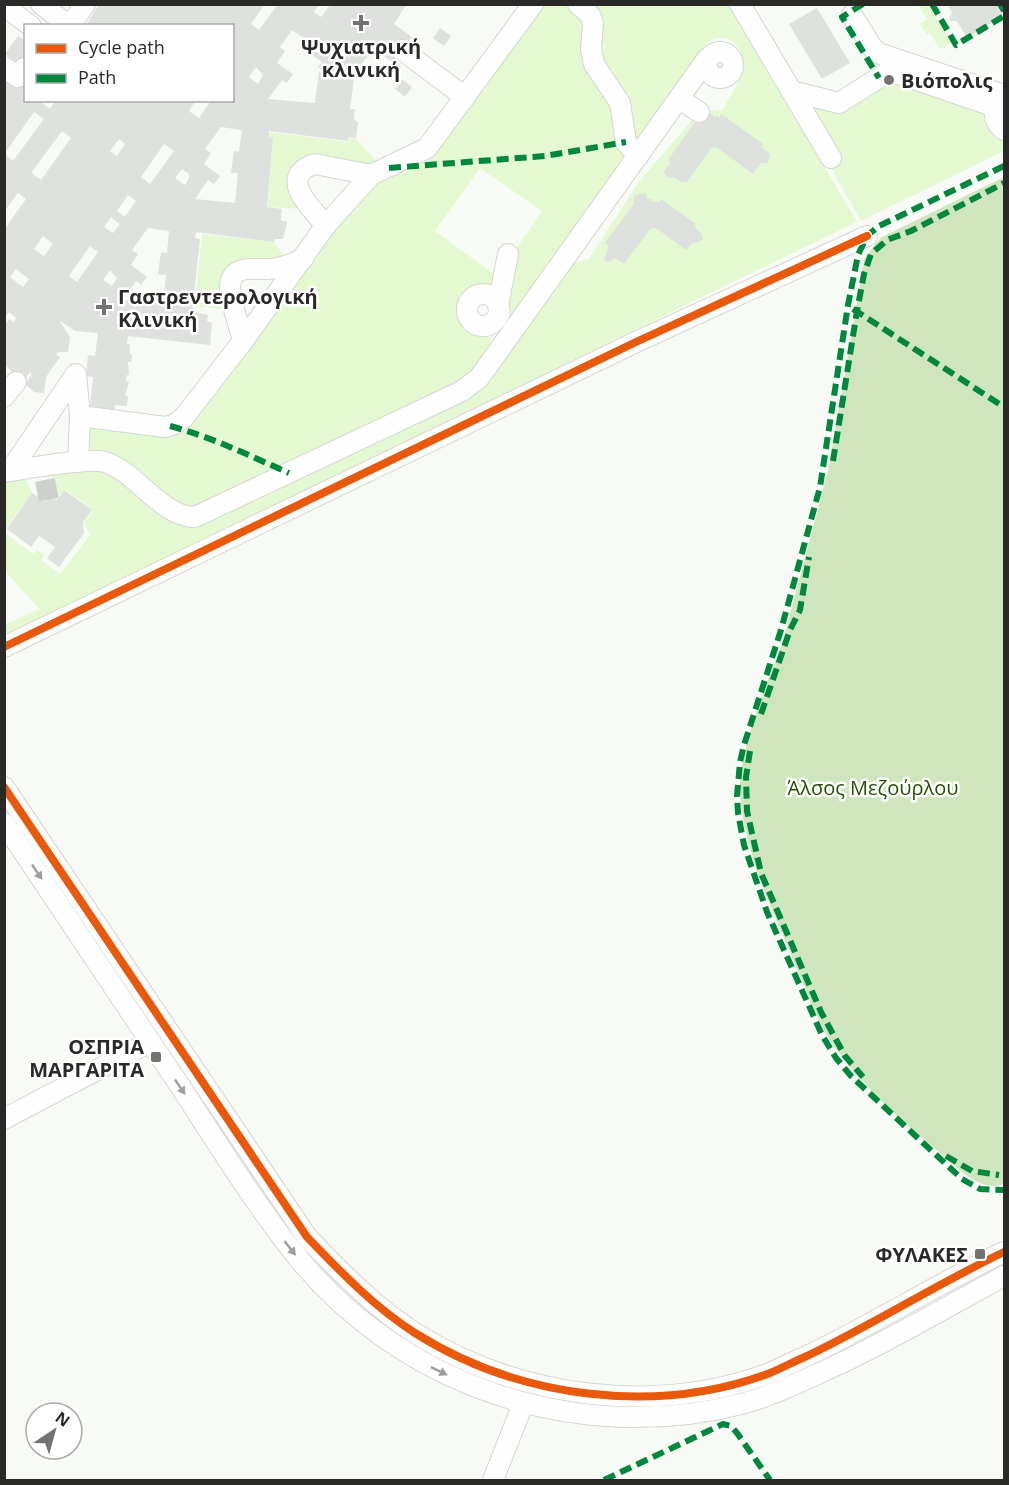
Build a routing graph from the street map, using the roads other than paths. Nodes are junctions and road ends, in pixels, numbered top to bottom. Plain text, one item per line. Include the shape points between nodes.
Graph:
1 (41, 4) edge
2 (85, 4) edge
3 (533, 4) edge
4 (578, 4) edge
5 (740, 4) edge
6 (4, 6) edge
7 (849, 10) edge
8 (28, 24) edge
9 (67, 24) edge
10 (71, 24) edge
11 (402, 50) dead end
12 (707, 59) dead end
13 (4, 67) edge
14 (24, 68) edge
15 (791, 91) junction
16 (465, 97) junction
17 (680, 99) junction
18 (1002, 100) edge
19 (699, 112) dead end
20 (1005, 130) edge
21 (638, 157) junction
22 (831, 158) dead end
23 (371, 175) junction
24 (326, 225) junction
25 (867, 236) dead end
26 (508, 254) dead end
27 (303, 258) junction
28 (507, 339) junction
29 (243, 341) junction
30 (80, 416) junction
31 (78, 462) junction
32 (7, 471) edge
33 (4, 647) edge
34 (4, 787) edge
35 (4, 823) edge
36 (150, 1042) junction
37 (4, 1119) edge
38 (1002, 1258) edge
39 (1005, 1276) edge
40 (523, 1404) junction
41 (494, 1480) edge

1 - 9 street
2 - 10 street
3 - 16 street
4 - 21 street via 590,15 594,64 620,103 626,142
5 - 15 street
6 - 8 street
7 - 18 street via 878,53
11 - 16 street
12 - 17 street
13 - 14 street via 18,76
15 - 18 street via 839,103 888,72
15 - 22 street
16 - 23 street via 428,148
17 - 19 street
17 - 21 street
18 - 20 street via 995,118
21 - 28 street
23 - 24 street
23 - 24 street via 315,164 307,167 297,186 303,200
24 - 27 street
25 - 33 street via 636,342
26 - 28 street via 498,305
27 - 29 street
27 - 29 street via 288,266 249,267 234,276 230,294
28 - 31 street via 479,378 462,391 195,517 175,512 106,462
29 - 30 street via 175,424 165,427
30 - 31 street
30 - 32 street via 76,374
31 - 32 street via 44,474
34 - 38 street via 307,1237 367,1298 440,1348 499,1373 559,1389 620,1396 692,1392 770,1373
35 -> 36 street
36 - 37 street
36 -> 40 street via 292,1251 337,1299 378,1333 432,1368
39 - 40 street via 860,1355 780,1392 743,1403 659,1416 617,1417
40 - 41 street

